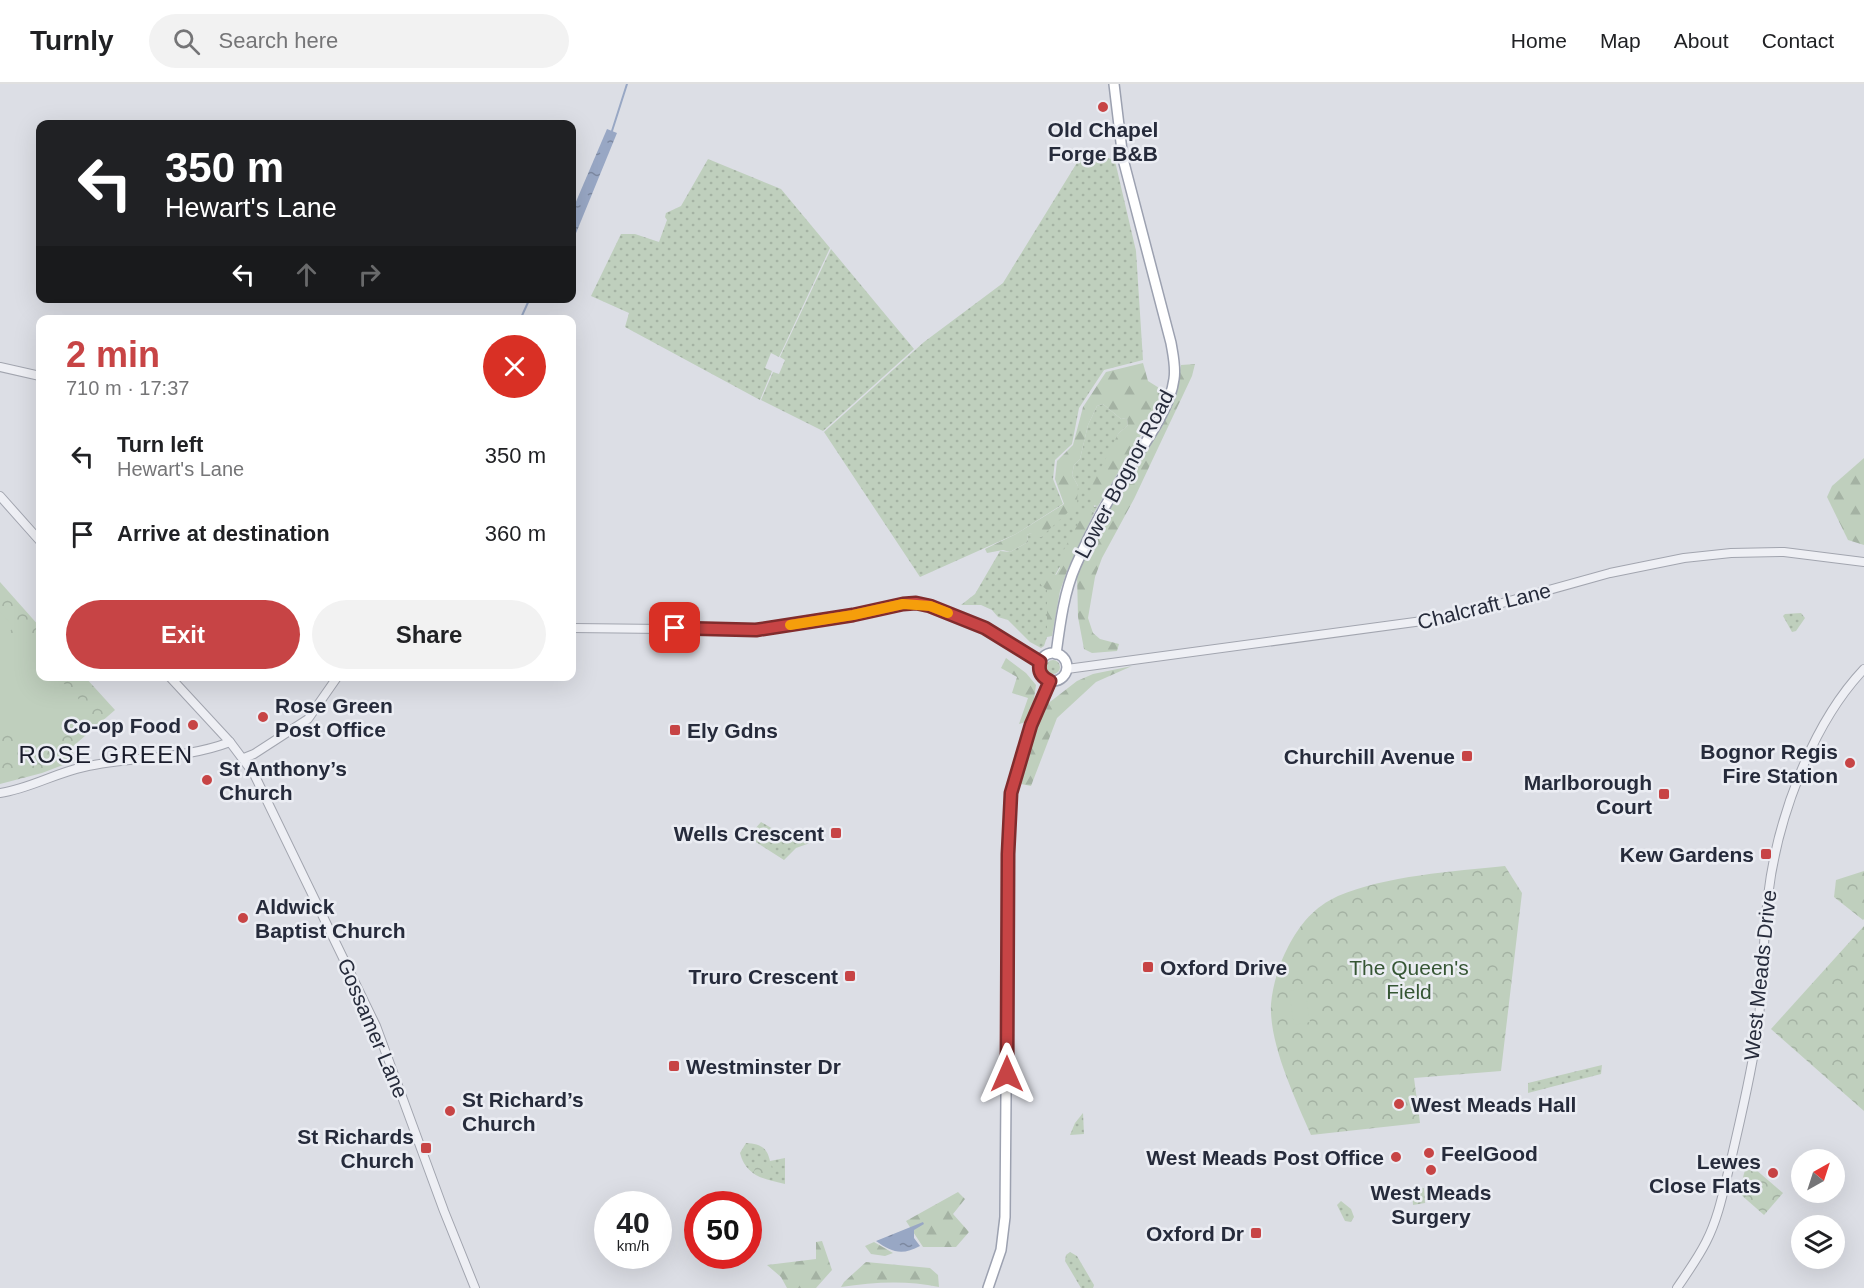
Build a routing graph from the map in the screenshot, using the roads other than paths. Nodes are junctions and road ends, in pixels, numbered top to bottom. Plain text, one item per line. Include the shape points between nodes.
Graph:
1 (1114, 84) edge
2 (0, 367) edge
3 (36, 375) edge
4 (0, 496) edge
5 (36, 537) edge
6 (1864, 562) edge
7 (576, 628) edge
8 (1056, 654) junction
9 (1040, 662) junction
10 (1067, 669) junction
11 (1864, 669) edge
12 (174, 681) edge
13 (335, 681) edge
14 (1050, 681) junction
15 (230, 742) junction
16 (244, 758) junction
17 (0, 793) edge
18 (475, 1288) edge
19 (988, 1288) edge
20 (1677, 1288) edge

1 - 8 main road, Lower Bognor Road via 1123,159 1172,343 1174,381 1160,416 1115,489 1075,567
2 - 3 street
4 - 5 street
6 - 10 street, Chalcraft Lane via 1784,552 1684,558 1610,573 1452,617
7 - 9 street via 756,630 916,603 985,628
8 - 9 main road via 1046,655
8 - 10 main road via 1063,658
9 - 14 main road via 1042,676
10 - 14 main road via 1059,680
11 - 20 street, West Meads Drive via 1816,740 1785,813 1767,898 1758,1025 1739,1127 1714,1224
12 - 15 street, Gossamer Lane
13 - 16 street via 308,719
14 - 19 main road via 1031,725 1011,793 1005,1217 1001,1250
15 - 16 street, Gossamer Lane
15 - 17 street via 209,750 86,766
16 - 18 street, Gossamer Lane via 376,1026

